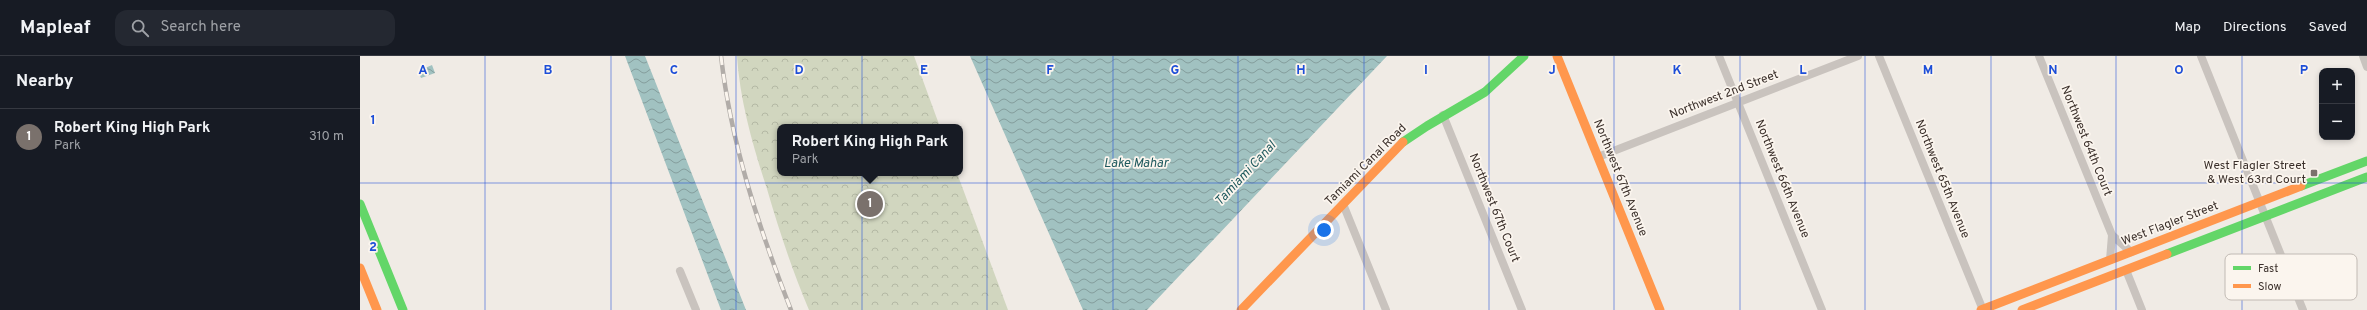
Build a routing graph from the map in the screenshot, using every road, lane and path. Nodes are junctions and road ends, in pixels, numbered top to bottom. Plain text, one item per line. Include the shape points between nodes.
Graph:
1 (1524, 56) edge
2 (1557, 56) edge
3 (1719, 56) edge
4 (1858, 56) edge
5 (1879, 56) edge
6 (2039, 56) edge
7 (2201, 56) edge
8 (2363, 56) edge
9 (2367, 67) edge
10 (1738, 103) junction
11 (1443, 115) junction
12 (1598, 157) junction
13 (2367, 161) edge
14 (2367, 177) edge
15 (2260, 202) junction
16 (360, 204) edge
17 (1343, 204) junction
18 (2265, 216) junction
19 (2112, 235) junction
20 (2131, 252) junction
21 (2280, 254) edge
22 (2110, 260) junction
23 (360, 268) edge
24 (2126, 270) junction
25 (680, 271) dead end
26 (2299, 300) edge
27 (1246, 308) edge
28 (377, 310) edge
29 (403, 310) edge
30 (696, 310) edge
31 (1386, 310) edge
32 (1522, 310) edge
33 (1660, 310) edge
34 (1822, 310) edge
35 (1982, 310) edge
36 (2022, 310) edge
37 (2142, 310) edge
38 (2303, 310) edge

1 - 11 main road, Tamiami Canal Road via 1491,89 1470,103
2 - 12 main road, Northwest 67th Avenue
3 - 10 street, Northwest 66th Avenue
4 - 10 street, Northwest 2nd Street
5 - 35 street, Northwest 65th Avenue
6 - 19 street, Northwest 64th Court
7 - 15 street
8 - 9 street
10 - 12 street, Northwest 2nd Street
10 - 34 street, Northwest 66th Avenue
11 - 17 main road, Tamiami Canal Road via 1423,126 1402,143
11 - 32 street, Northwest 67th Court
12 - 33 main road, Northwest 67th Avenue
13 - 15 main road, West Flagler Street
14 - 18 main road
15 - 18 street
15 - 20 main road, West Flagler Street
16 - 29 main road
17 - 27 main road, Tamiami Canal Road
17 - 31 street
18 - 21 street
18 - 24 main road
19 - 20 street, Northwest 64th Court
19 - 22 street, Northwest 64th Court
20 - 22 main road, West Flagler Street
22 - 35 main road, West Flagler Street
23 - 28 main road
24 - 36 main road
24 - 37 street
25 - 30 street
26 - 38 street

